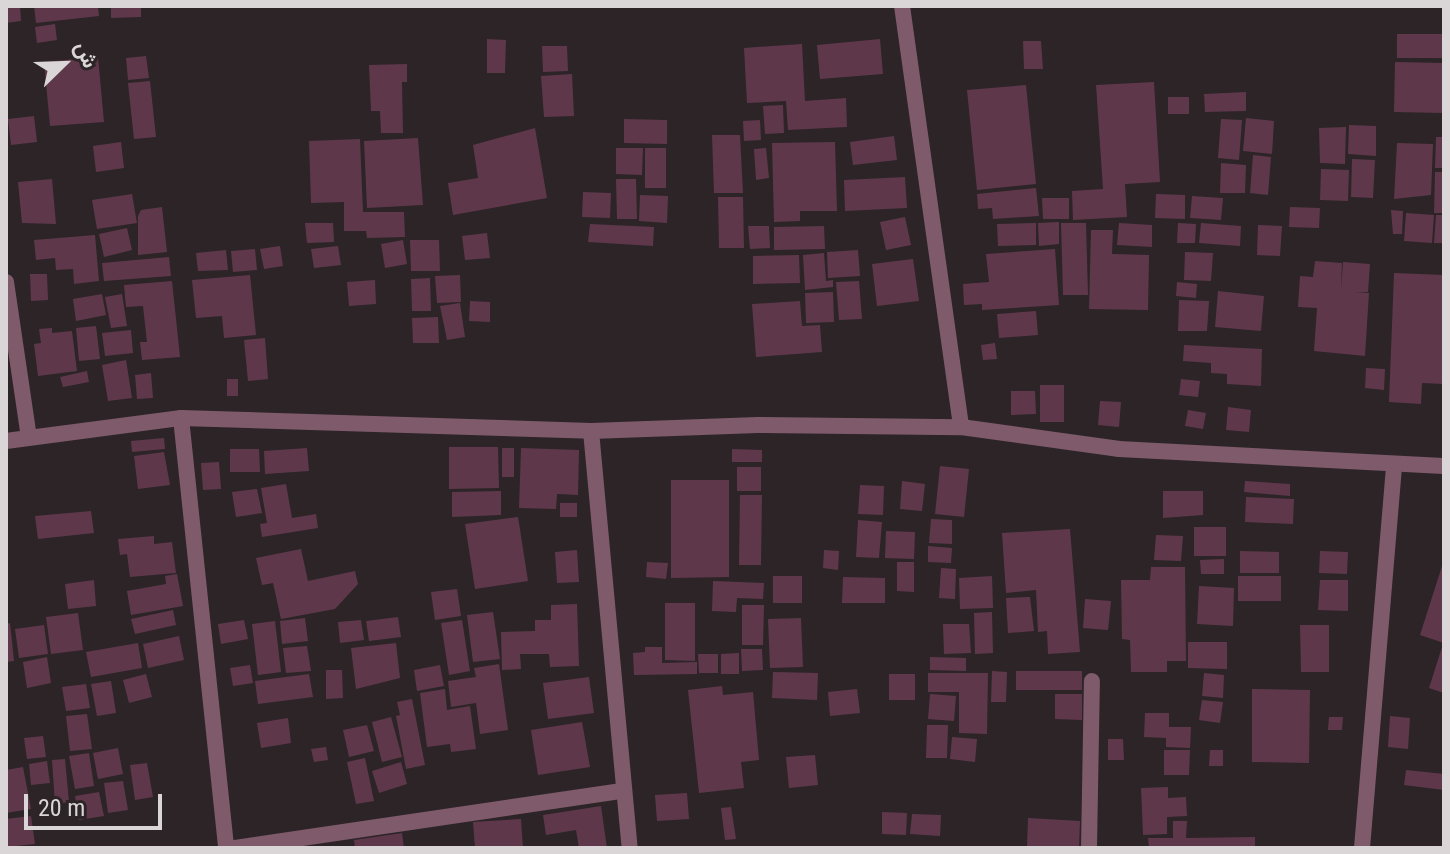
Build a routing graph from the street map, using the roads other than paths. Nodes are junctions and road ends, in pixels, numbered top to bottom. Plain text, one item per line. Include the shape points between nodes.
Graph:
1 (902, 6) edge
2 (6, 282) edge
3 (181, 418) junction
4 (961, 427) junction
5 (591, 431) junction
6 (29, 437) junction
7 (6, 441) edge
8 (1394, 464) junction
9 (1444, 466) edge
10 (1092, 681) dead end
11 (622, 791) junction
12 (226, 848) edge
13 (235, 848) edge
14 (630, 848) edge
15 (1089, 848) edge
16 (1362, 848) edge

1 - 4 street
2 - 6 street
3 - 5 street
3 - 6 street
3 - 12 street
4 - 5 street via 758,425
4 - 8 street via 1119,449
5 - 11 street
6 - 7 street
8 - 9 street
8 - 16 street
10 - 15 street
11 - 13 street
11 - 14 street

